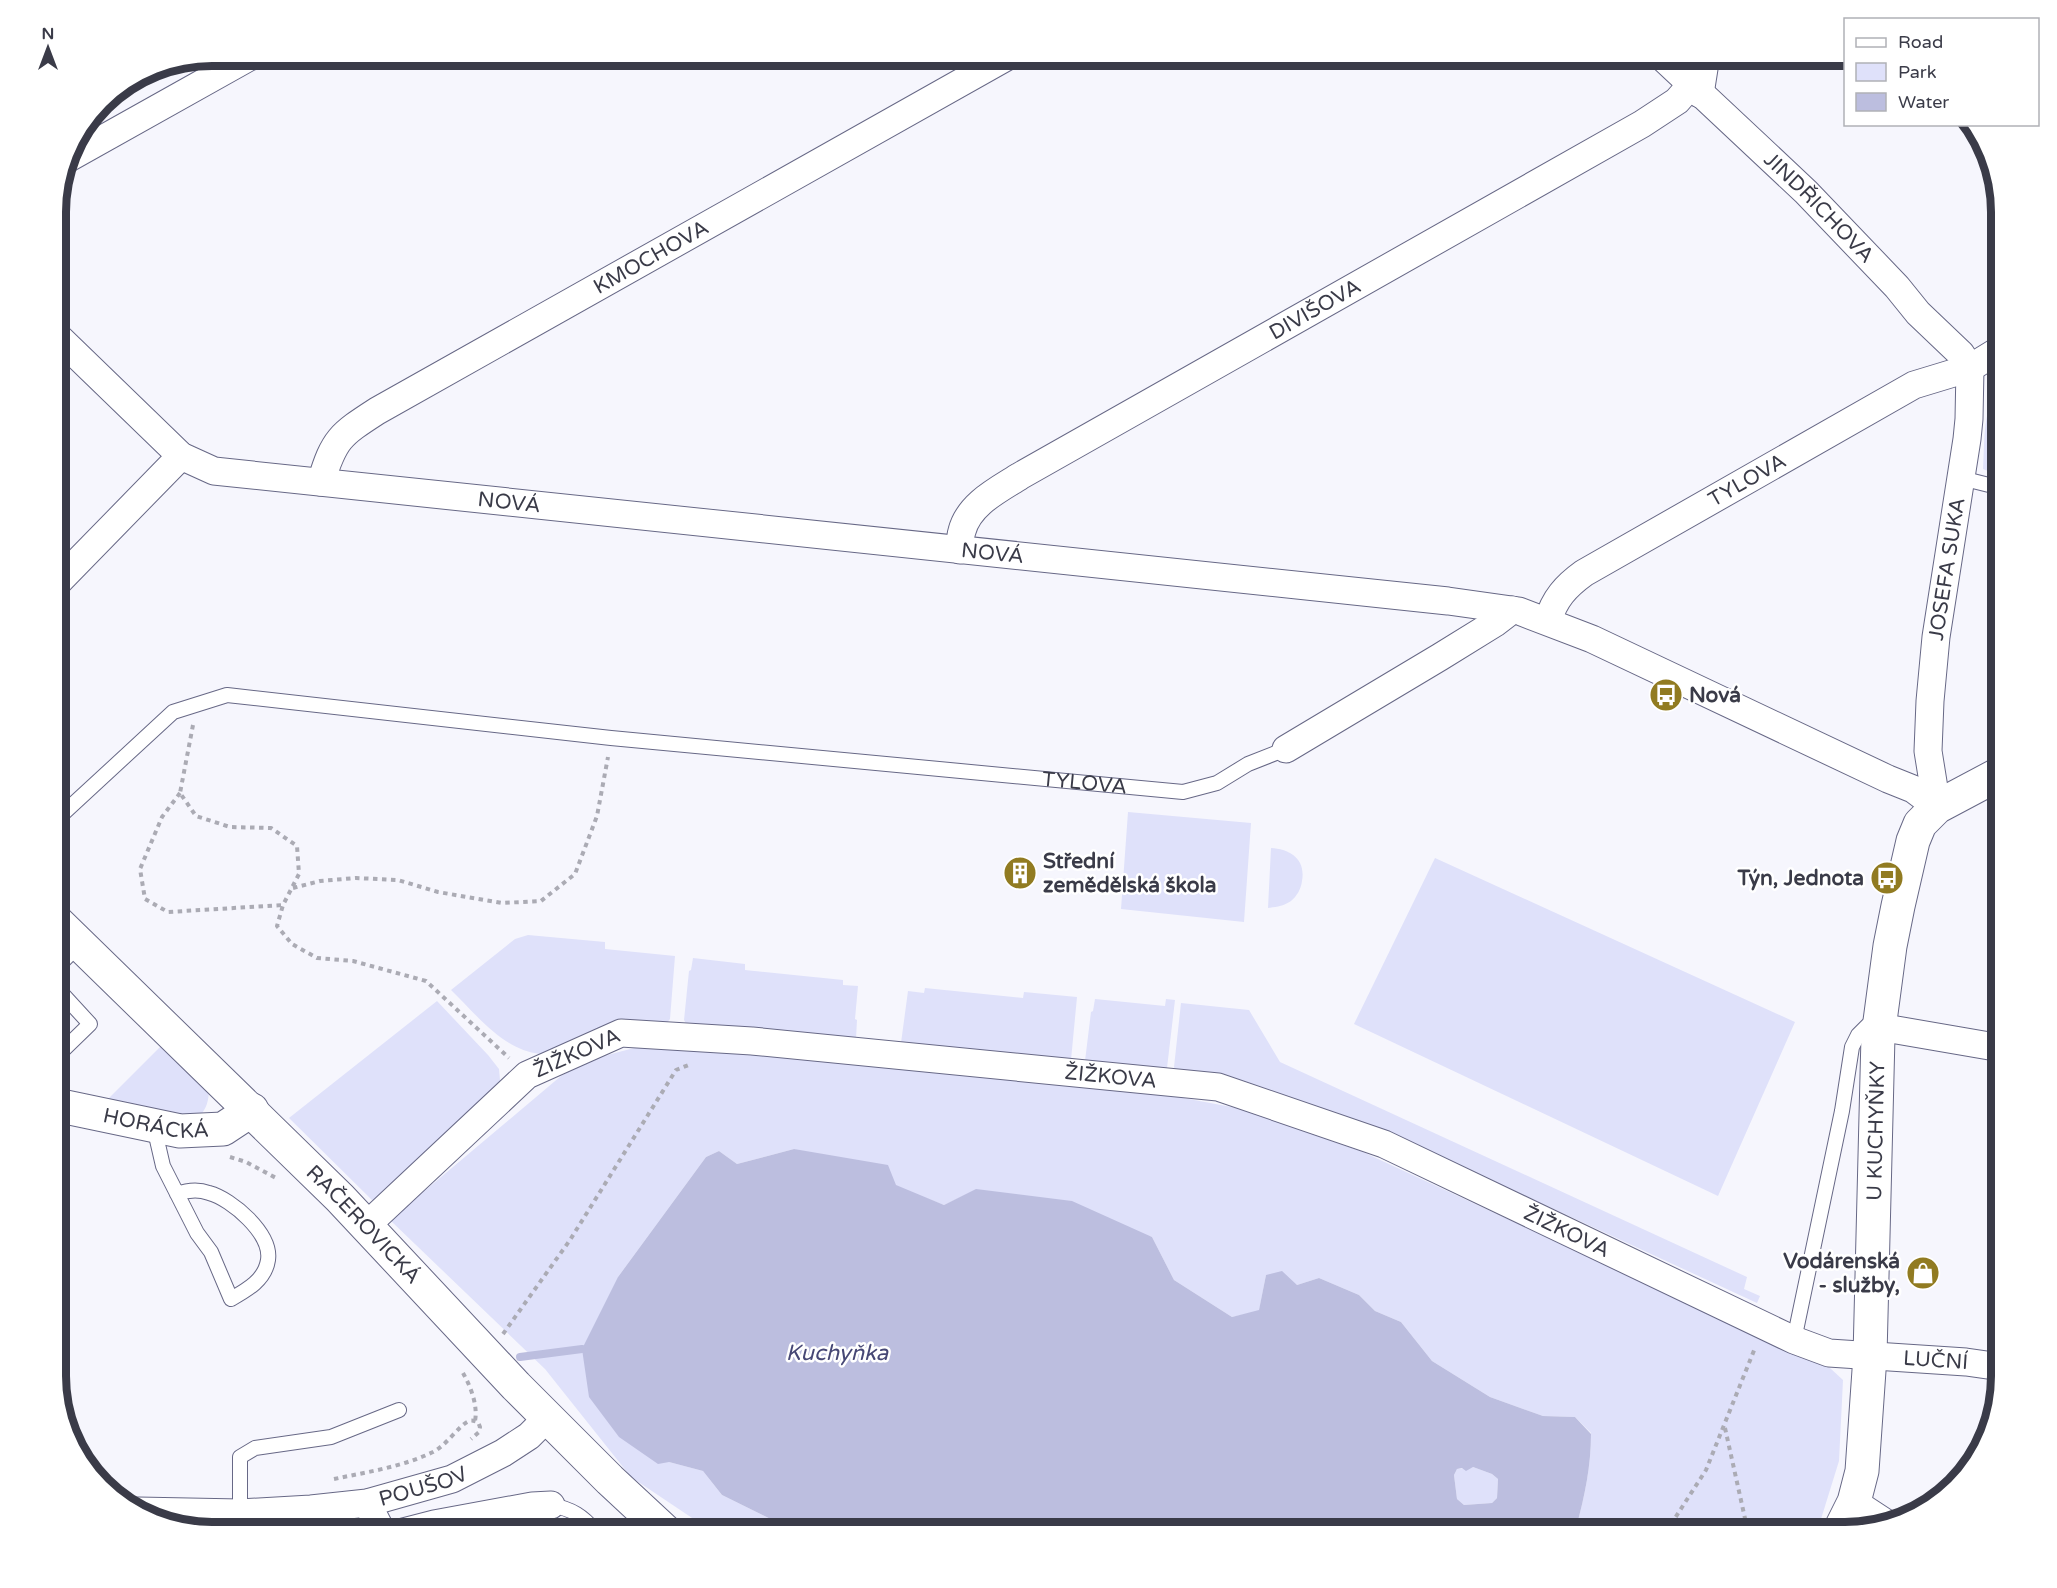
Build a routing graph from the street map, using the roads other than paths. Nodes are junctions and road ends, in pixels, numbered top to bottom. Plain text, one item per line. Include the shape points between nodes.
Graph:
1 (233, 66) edge
2 (990, 66) edge
3 (1671, 66) edge
4 (1703, 66) edge
5 (1695, 89) junction
6 (79, 153) edge
7 (66, 345) edge
8 (1991, 355) edge
9 (1970, 368) junction
10 (181, 456) junction
11 (1961, 478) junction
12 (321, 482) junction
13 (1991, 486) edge
14 (960, 550) junction
15 (66, 574) edge
16 (1512, 610) junction
17 (1548, 621) junction
18 (1286, 749) joint
19 (1991, 778) edge
20 (1937, 807) junction
21 (66, 811) edge
22 (66, 931) edge
23 (80, 944) junction
24 (66, 958) edge
25 (66, 998) edge
26 (1880, 1023) junction
27 (1991, 1046) edge
28 (66, 1047) edge
29 (66, 1107) edge
30 (252, 1110) junction
31 (154, 1125) junction
32 (177, 1194) junction
33 (367, 1225) junction
34 (1794, 1340) junction
35 (1870, 1356) junction
36 (1991, 1366) edge
37 (399, 1410) dead end
38 (548, 1417) junction
39 (1854, 1502) junction
40 (367, 1503) junction
41 (551, 1505) joint
42 (158, 1511) edge
43 (240, 1513) junction
44 (1878, 1518) edge
45 (376, 1522) edge
46 (474, 1522) edge
47 (587, 1522) edge
48 (654, 1522) edge
49 (1844, 1522) edge

1 - 6 street
2 - 12 street, KMOCHOVA via 377,411 346,431 334,446
3 - 5 street, JINDŘICHOVA
4 - 5 street
5 - 9 street, JINDŘICHOVA via 1806,192
5 - 14 street, DIVIŠOVA via 1642,124 1020,476 969,515
7 - 10 street, NOVÁ
8 - 9 street
9 - 11 street, JOSEFA SUKA via 1969,419
9 - 17 street, TYLOVA via 1914,385 1592,567 1567,585 1551,608
10 - 12 street, NOVÁ via 214,471
10 - 15 street
11 - 13 lane
11 - 20 street, JOSEFA SUKA via 1929,700 1928,751
12 - 14 street, NOVÁ
14 - 16 street, NOVÁ
16 - 17 street, NOVÁ
16 - 18 street, TYLOVA
17 - 20 street, NOVÁ via 1913,789
18 - 21 lane, TYLOVA via 1248,764 1217,783 1183,792 611,738 227,695 173,712
19 - 20 street, U KUCHYŇKY
20 - 26 street, U KUCHYŇKY via 1920,824 1913,841 1890,946
22 - 23 street, RAČEROVICKÁ
23 - 24 lane
23 - 30 street, RAČEROVICKÁ
25 - 28 lane via 90,1024
26 - 27 street
26 - 34 lane via 1868,1025 1852,1047
26 - 35 street, U KUCHYŇKY
29 - 31 street, HORÁCKÁ
30 - 31 street, HORÁCKÁ via 223,1129 180,1131
30 - 33 street, RAČEROVICKÁ
31 - 32 lane via 163,1166
32 - 32 lane via 211,1252 231,1299 249,1290 263,1275 269,1258 264,1238 246,1215 222,1198 190,1190
33 - 34 street, ŽIŽKOVA via 527,1075 621,1033 764,1042 1218,1087 1384,1144
33 - 38 street, RAČEROVICKÁ
34 - 35 street, ŽIŽKOVA via 1829,1353
35 - 36 street, LUČNÍ
35 - 39 street, U KUCHYŇKY via 1862,1471
37 - 43 lane via 332,1437 255,1448 240,1457
38 - 40 street, POUŠOV via 529,1436 452,1479
38 - 48 street, RAČEROVICKÁ
39 - 44 street
39 - 49 street, U KUCHYŇKY
40 - 43 street, POUŠOV
40 - 45 street
41 - 46 street via 532,1506
41 - 47 lane via 574,1512
42 - 43 street, POUŠOV

